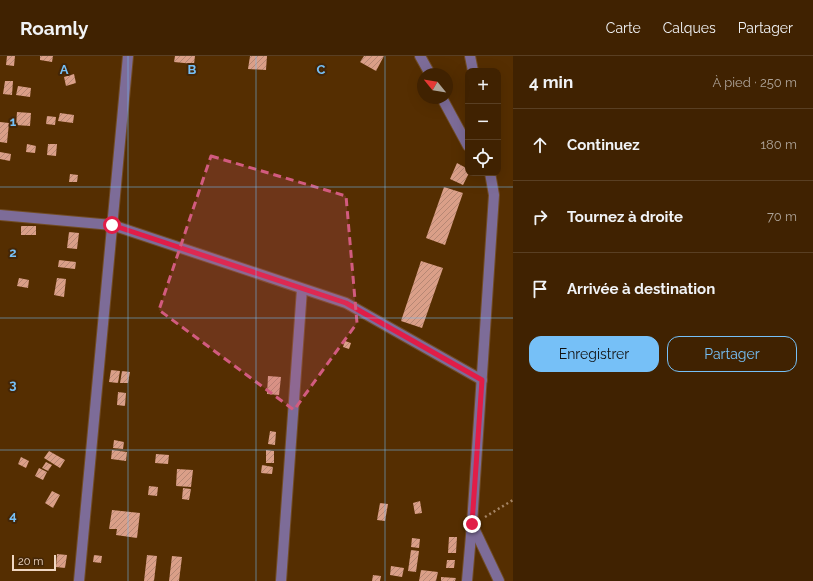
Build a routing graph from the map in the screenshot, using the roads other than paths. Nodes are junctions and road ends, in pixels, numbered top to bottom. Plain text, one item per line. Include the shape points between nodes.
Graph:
1 (128, 56) edge
2 (420, 56) edge
3 (470, 56) edge
4 (427, 68) edge
5 (472, 68) edge
6 (445, 104) edge
7 (465, 140) edge
8 (484, 176) edge
9 (491, 176) edge
10 (494, 195) junction
11 (0, 215) edge
12 (112, 225) junction
13 (302, 288) junction
14 (482, 380) junction
15 (472, 524) junction
16 (79, 581) edge
17 (281, 581) edge
18 (467, 581) edge
19 (499, 581) edge

1 - 12 street
2 - 4 street
3 - 5 street
6 - 7 street
8 - 10 street
9 - 10 street
10 - 14 street
11 - 12 street
12 - 13 street
12 - 16 street
13 - 14 street via 346,303
13 - 17 street
14 - 15 street
15 - 18 street
15 - 19 street

